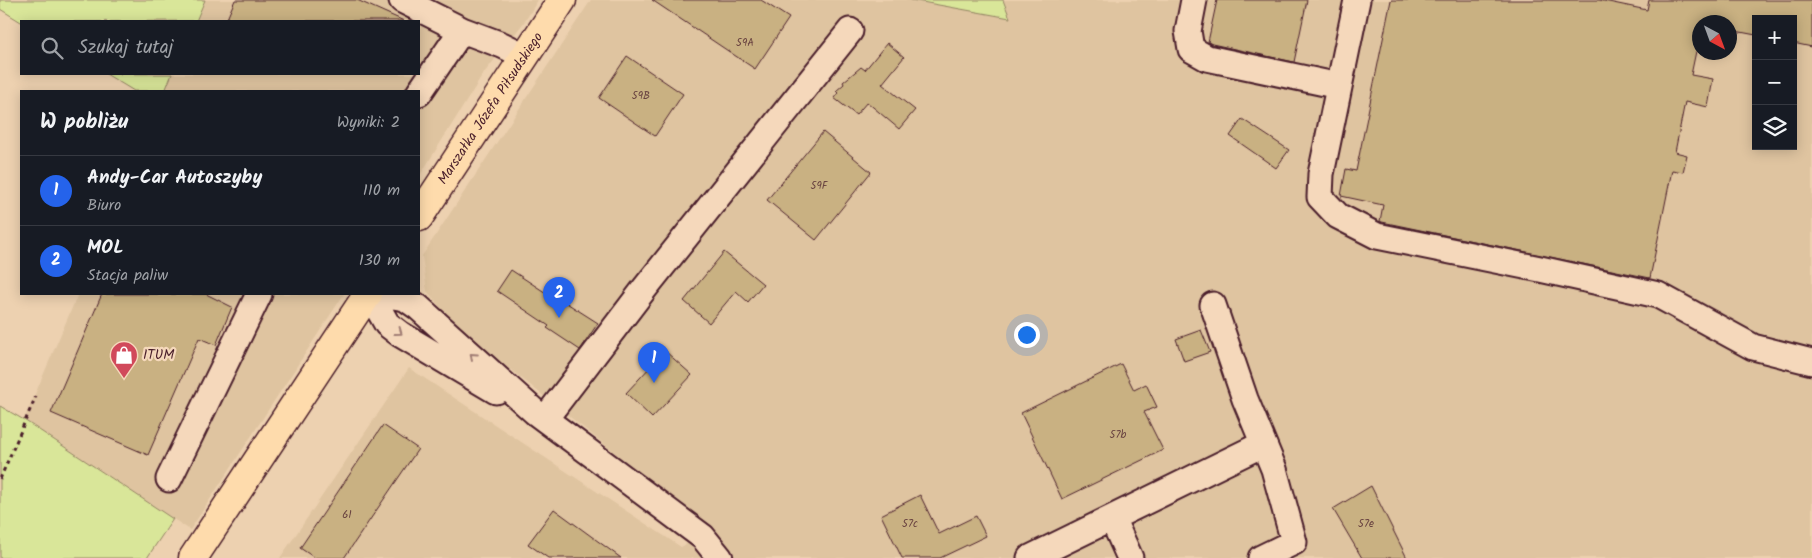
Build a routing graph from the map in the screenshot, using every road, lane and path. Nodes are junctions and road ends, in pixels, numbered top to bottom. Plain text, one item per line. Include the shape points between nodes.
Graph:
1 (402, 0) edge
2 (562, 0) edge
3 (1194, 0) edge
4 (1357, 0) edge
5 (462, 30) junction
6 (850, 32) dead end
7 (525, 56) junction
8 (1339, 86) junction
9 (420, 92) edge
10 (420, 215) edge
11 (259, 295) edge
12 (368, 295) edge
13 (370, 295) edge
14 (387, 295) edge
15 (1213, 306) dead end
16 (1812, 362) edge
17 (36, 396) dead end
18 (540, 416) junction
19 (1263, 444) junction
20 (0, 479) edge
21 (169, 479) dead end
22 (1112, 518) junction
23 (193, 558) edge
24 (720, 558) edge
25 (1030, 558) edge
26 (1130, 558) edge
27 (1262, 558) edge

1 - 5 street
2 - 7 main road, Marszałka Józefa Piłsudskiego
3 - 8 street via 1188,31 1191,50 1206,58
4 - 8 street
5 - 7 street
5 - 9 street
6 - 18 street
7 - 10 main road, Marszałka Józefa Piłsudskiego
8 - 16 street via 1320,182 1320,197 1338,216 1376,236 1658,296 1753,347
11 - 21 street
12 - 23 main road
13 -> 18 street via 387,324 400,334
18 -> 14 street via 418,307 405,298
15 - 19 street
17 - 20 path
18 - 24 street via 703,537
19 - 22 street
19 - 27 street via 1274,469 1294,542
22 - 25 street
22 - 26 street

